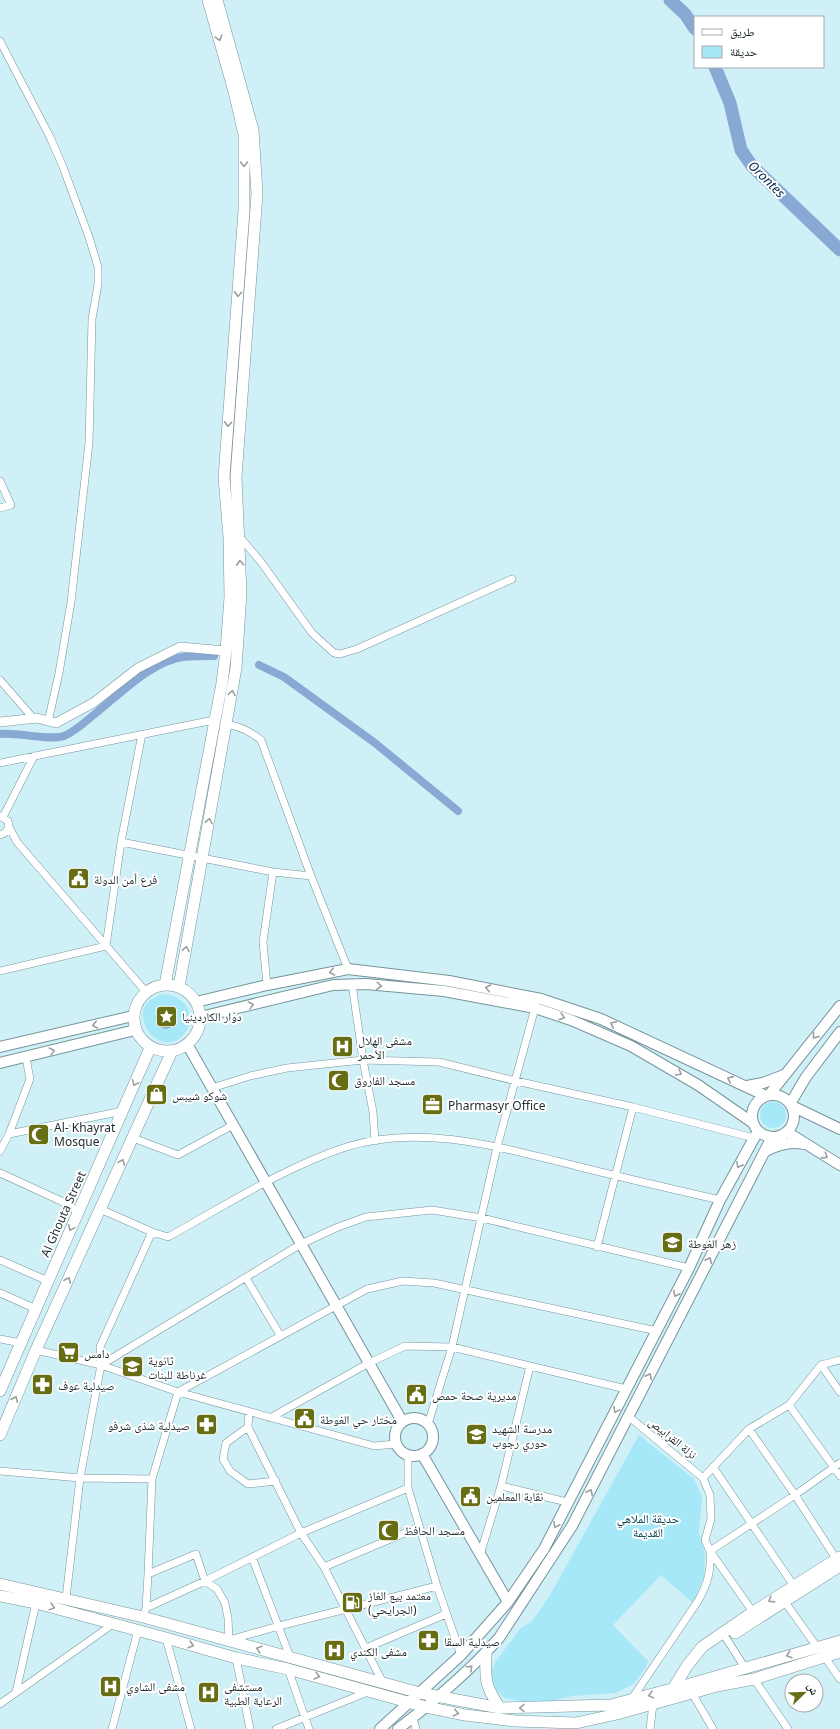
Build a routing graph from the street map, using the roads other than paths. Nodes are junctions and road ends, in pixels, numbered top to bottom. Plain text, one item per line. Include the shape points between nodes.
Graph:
1 (208, 0) edge
2 (217, 0) edge
3 (0, 41) edge
4 (0, 481) edge
5 (0, 508) edge
6 (239, 536) junction
7 (512, 580) dead end
8 (226, 652) junction
9 (0, 680) edge
10 (34, 719) junction
11 (214, 720) junction
12 (0, 722) edge
13 (48, 722) junction
14 (227, 724) junction
15 (142, 734) junction
16 (34, 756) junction
17 (0, 763) edge
18 (2, 816) edge
19 (9, 826) junction
20 (0, 835) edge
21 (17, 842) junction
22 (121, 842) junction
23 (190, 856) junction
24 (202, 858) junction
25 (273, 872) junction
26 (311, 876) junction
27 (106, 946) junction
28 (348, 969) junction
29 (0, 971) edge
30 (352, 984) junction
31 (166, 985) junction
32 (267, 985) junction
33 (179, 987) junction
34 (146, 992) junction
35 (196, 1002) junction
36 (840, 1006) edge
37 (535, 1008) junction
38 (133, 1016) junction
39 (200, 1017) junction
40 (135, 1030) junction
41 (840, 1032) edge
42 (187, 1044) junction
43 (0, 1047) edge
44 (150, 1048) junction
45 (172, 1051) junction
46 (26, 1058) junction
47 (363, 1060) junction
48 (0, 1063) edge
49 (785, 1074) junction
50 (516, 1081) junction
51 (747, 1086) junction
52 (212, 1088) junction
53 (767, 1095) junction
54 (791, 1105) junction
55 (633, 1107) junction
56 (123, 1110) junction
57 (233, 1125) junction
58 (840, 1129) edge
59 (755, 1131) junction
60 (787, 1132) junction
61 (9, 1134) junction
62 (772, 1137) junction
63 (133, 1138) junction
64 (375, 1141) junction
65 (809, 1145) junction
66 (497, 1147) junction
67 (0, 1151) edge
68 (764, 1152) junction
69 (840, 1166) edge
70 (0, 1173) edge
71 (616, 1176) junction
72 (266, 1182) junction
73 (720, 1200) junction
74 (100, 1208) junction
75 (79, 1212) junction
76 (482, 1218) junction
77 (152, 1232) junction
78 (301, 1244) junction
79 (597, 1247) junction
80 (0, 1260) edge
81 (689, 1268) junction
82 (246, 1278) junction
83 (48, 1281) junction
84 (466, 1290) junction
85 (0, 1293) edge
86 (336, 1305) junction
87 (36, 1309) junction
88 (657, 1331) junction
89 (280, 1336) junction
90 (0, 1339) edge
91 (21, 1343) junction
92 (452, 1346) junction
93 (36, 1350) junction
94 (840, 1360) edge
95 (369, 1363) junction
96 (821, 1365) junction
97 (102, 1366) junction
98 (530, 1366) junction
99 (626, 1389) junction
100 (0, 1392) edge
101 (178, 1392) junction
102 (840, 1392) edge
103 (789, 1405) junction
104 (250, 1412) junction
105 (628, 1416) junction
106 (270, 1418) junction
107 (402, 1421) junction
108 (428, 1424) junction
109 (248, 1426) junction
110 (749, 1429) junction
111 (0, 1435) edge
112 (396, 1444) junction
113 (422, 1454) junction
114 (408, 1455) junction
115 (837, 1465) edge
116 (713, 1467) junction
117 (0, 1471) edge
118 (840, 1476) edge
119 (80, 1478) junction
120 (152, 1478) junction
121 (703, 1478) junction
122 (276, 1481) junction
123 (501, 1486) junction
124 (408, 1488) junction
125 (796, 1495) junction
126 (567, 1502) junction
127 (752, 1523) junction
128 (419, 1527) junction
129 (301, 1533) junction
130 (710, 1551) junction
131 (480, 1555) junction
132 (252, 1557) junction
133 (839, 1563) edge
134 (324, 1567) junction
135 (148, 1574) junction
136 (205, 1581) junction
137 (0, 1584) edge
138 (436, 1586) junction
139 (794, 1586) junction
140 (0, 1596) edge
141 (66, 1598) junction
142 (508, 1602) junction
143 (785, 1602) junction
144 (36, 1603) junction
145 (346, 1610) junction
146 (753, 1612) junction
147 (144, 1613) junction
148 (446, 1614) junction
149 (113, 1624) junction
150 (279, 1626) junction
151 (138, 1630) junction
152 (166, 1638) junction
153 (726, 1638) junction
154 (230, 1640) junction
155 (840, 1640) edge
156 (817, 1647) junction
157 (366, 1648) junction
158 (840, 1652) edge
159 (486, 1653) junction
160 (461, 1655) junction
161 (824, 1656) junction
162 (290, 1657) junction
163 (236, 1658) junction
164 (745, 1668) junction
165 (288, 1669) junction
166 (754, 1679) junction
167 (840, 1679) edge
168 (383, 1683) junction
169 (372, 1691) junction
170 (16, 1692) junction
171 (420, 1693) junction
172 (679, 1693) junction
173 (438, 1697) junction
174 (631, 1700) junction
175 (411, 1702) junction
176 (0, 1704) edge
177 (653, 1704) junction
178 (426, 1707) junction
179 (500, 1708) junction
180 (413, 1717) junction
181 (306, 1718) junction
182 (578, 1726) edge
183 (112, 1729) edge
184 (190, 1729) edge
185 (250, 1729) edge
186 (276, 1729) edge
187 (309, 1729) edge
188 (380, 1729) edge
189 (398, 1729) edge
190 (416, 1729) edge
191 (650, 1729) edge
192 (713, 1729) edge
193 (788, 1729) edge

1 -> 8 main road via 244,135 244,211 224,477 230,597
2 - 6 main road via 253,130 257,194 236,477
3 - 13 street via 50,137 90,238 98,267 92,320 89,443 71,602
4 - 5 street via 11,505
6 - 7 street via 312,633 334,653 340,654 358,649
14 -> 6 main road via 238,647 241,593
8 - 11 main road
8 - 13 street via 180,647 138,668 93,703 56,724
9 - 10 street
10 - 12 street
10 - 13 street
11 - 15 street
11 - 23 main road
24 -> 14 main road
14 - 26 street via 241,727 261,740
15 - 16 street
15 - 22 street
16 - 17 street
16 - 18 street
18 - 19 street via 8,821
19 - 20 street via 6,832
19 - 21 street
20 - 21 street
21 - 27 street
22 - 23 street
22 - 27 street
23 - 24 street
23 - 31 main road
24 - 25 street
33 -> 24 main road
25 - 26 street
25 - 32 street via 263,942
26 - 28 street
27 - 29 street
27 - 34 street
28 -> 32 main road
51 -> 28 main road via 601,1019 541,999 449,981
30 -> 37 main road via 444,991
39 -> 30 main road via 334,985
30 - 47 street
31 - 33 main road
31 - 34 main road
32 - 35 main road
33 - 35 main road
34 - 38 main road via 139,999
35 - 39 main road
36 -> 49 main road
37 - 50 street
37 -> 59 main road via 571,1020 631,1046 698,1085
38 - 40 main road
38 -> 43 main road
39 - 42 main road via 197,1032
40 - 44 main road
46 -> 40 main road
41 - 54 main road via 810,1072
42 - 45 main road
42 - 52 main road
44 - 45 main road
44 -> 56 main road, Al Ghouta Street
45 - 63 main road
46 - 48 main road
46 - 61 street via 30,1079
47 - 50 street via 439,1062
47 - 52 street via 287,1068
47 - 64 street
49 - 51 main road
49 - 53 main road
50 - 55 street
50 - 66 street
51 - 53 main road
52 - 57 main road
53 - 54 main road via 781,1096
53 - 59 main road via 758,1100 754,1107 752,1115
54 - 58 main road
54 - 60 main road via 794,1120
55 - 59 street
55 - 71 street
56 - 61 street
56 - 75 main road, Al Ghouta Street
57 - 63 street via 178,1155
57 - 72 main road
59 - 62 main road
59 -> 73 main road
60 - 62 main road
60 - 65 main road
61 - 67 street
62 - 68 main road
74 -> 63 main road
64 - 66 street via 439,1139
64 - 72 street via 347,1147
65 - 68 main road via 790,1143
65 -> 69 main road
66 - 71 street
66 - 76 street
105 -> 68 main road
70 - 75 street
71 - 73 street
71 - 79 street
72 - 77 street via 168,1237
72 - 78 main road
73 - 81 main road
74 - 77 street
93 -> 74 main road
75 -> 83 main road, Al Ghouta Street
76 - 78 street via 432,1210 366,1217
76 - 79 street
76 - 84 street
77 - 97 street via 100,1347
78 - 82 street
78 - 86 main road
79 - 81 street
80 - 83 street
81 -> 88 main road
82 - 89 street
82 - 97 street
83 - 87 main road, Al Ghouta Street
84 - 86 street via 434,1283 403,1281 367,1289
84 - 88 street
84 - 92 street
85 - 87 street
86 - 89 street
86 - 95 main road
87 - 91 main road, Al Ghouta Street
88 - 99 main road
89 - 101 street
90 - 91 street
91 - 100 main road, Al Ghouta Street
92 - 95 street via 405,1346
92 - 98 street
92 - 108 street
93 - 97 street
111 -> 93 main road
94 - 96 street
95 - 106 street
95 - 107 main road
96 - 102 street
96 - 103 street
97 - 101 street
97 - 119 street
98 - 99 street
98 - 123 street
99 -> 126 main road
101 - 104 street
101 - 120 street
103 - 110 street
103 - 115 street
104 - 106 street
104 - 109 street
105 - 121 street, نزلة القرابيص
159 -> 105 main road via 499,1638 572,1526
106 - 112 street via 374,1446
107 - 108 main road via 418,1418
107 - 112 main road via 395,1431
108 - 113 main road via 433,1435 432,1441
109 - 122 street
109 - 122 street via 226,1443 223,1459 230,1471 248,1484
110 - 116 street
110 - 125 street
112 - 114 main road via 398,1449
113 - 114 main road
113 - 131 main road
114 - 124 street
115 - 118 street
115 - 125 street
116 - 121 street
116 - 127 street
117 - 119 street
119 - 120 street
119 - 141 street
120 - 135 street
121 - 130 street via 710,1495 711,1519 705,1540
122 - 129 street
123 - 126 street
123 - 131 street
124 - 128 street
124 - 129 street
125 - 127 street
125 - 133 street
126 -> 142 main road via 544,1549
127 - 130 street
127 - 139 street
128 - 134 street
128 - 138 street
129 - 132 street
129 - 134 street
130 - 146 street
130 - 174 street via 711,1569 706,1587
131 - 142 main road
132 - 136 street
132 - 150 street
133 - 139 main road
133 - 143 main road
134 - 145 street
135 - 136 street via 196,1554
135 - 147 street
136 - 147 street
136 - 154 street via 217,1589 225,1603
137 - 141 main road
138 - 145 street
138 - 148 street
139 -> 146 main road
140 - 144 main road
141 - 147 main road
142 - 160 main road
143 - 153 main road
143 - 156 street
144 -> 149 main road
144 - 170 street
145 - 150 street
145 - 157 street
146 - 172 main road via 702,1647
147 - 154 main road
148 - 157 street
148 - 160 street
149 - 151 main road
149 - 170 street
150 - 154 street
150 - 162 street
151 - 152 main road
151 - 183 street
152 -> 163 main road
152 - 184 street
153 - 164 street
153 - 172 main road via 697,1662
162 -> 154 main road
155 - 156 main road
156 -> 164 main road
157 - 168 street
158 - 161 main road
173 -> 159 main road
159 - 179 main road via 486,1683
160 - 171 main road
161 - 166 main road
161 - 167 street
162 - 168 main road
163 - 165 main road
163 - 185 street
164 - 172 main road
165 -> 169 main road
165 - 181 street
166 - 172 main road
166 - 193 street
168 - 171 main road
169 - 175 main road
169 - 181 street
170 - 176 street
171 - 173 main road
171 - 175 main road
172 -> 174 main road
172 - 177 main road
172 - 192 street
173 - 178 main road
173 - 179 main road
174 -> 179 main road via 611,1705
175 - 178 main road
175 - 188 main road
177 - 182 main road
177 - 191 street
178 - 180 main road
178 -> 182 main road via 465,1715
180 - 189 main road
180 - 190 street
181 - 186 street
181 - 187 street

